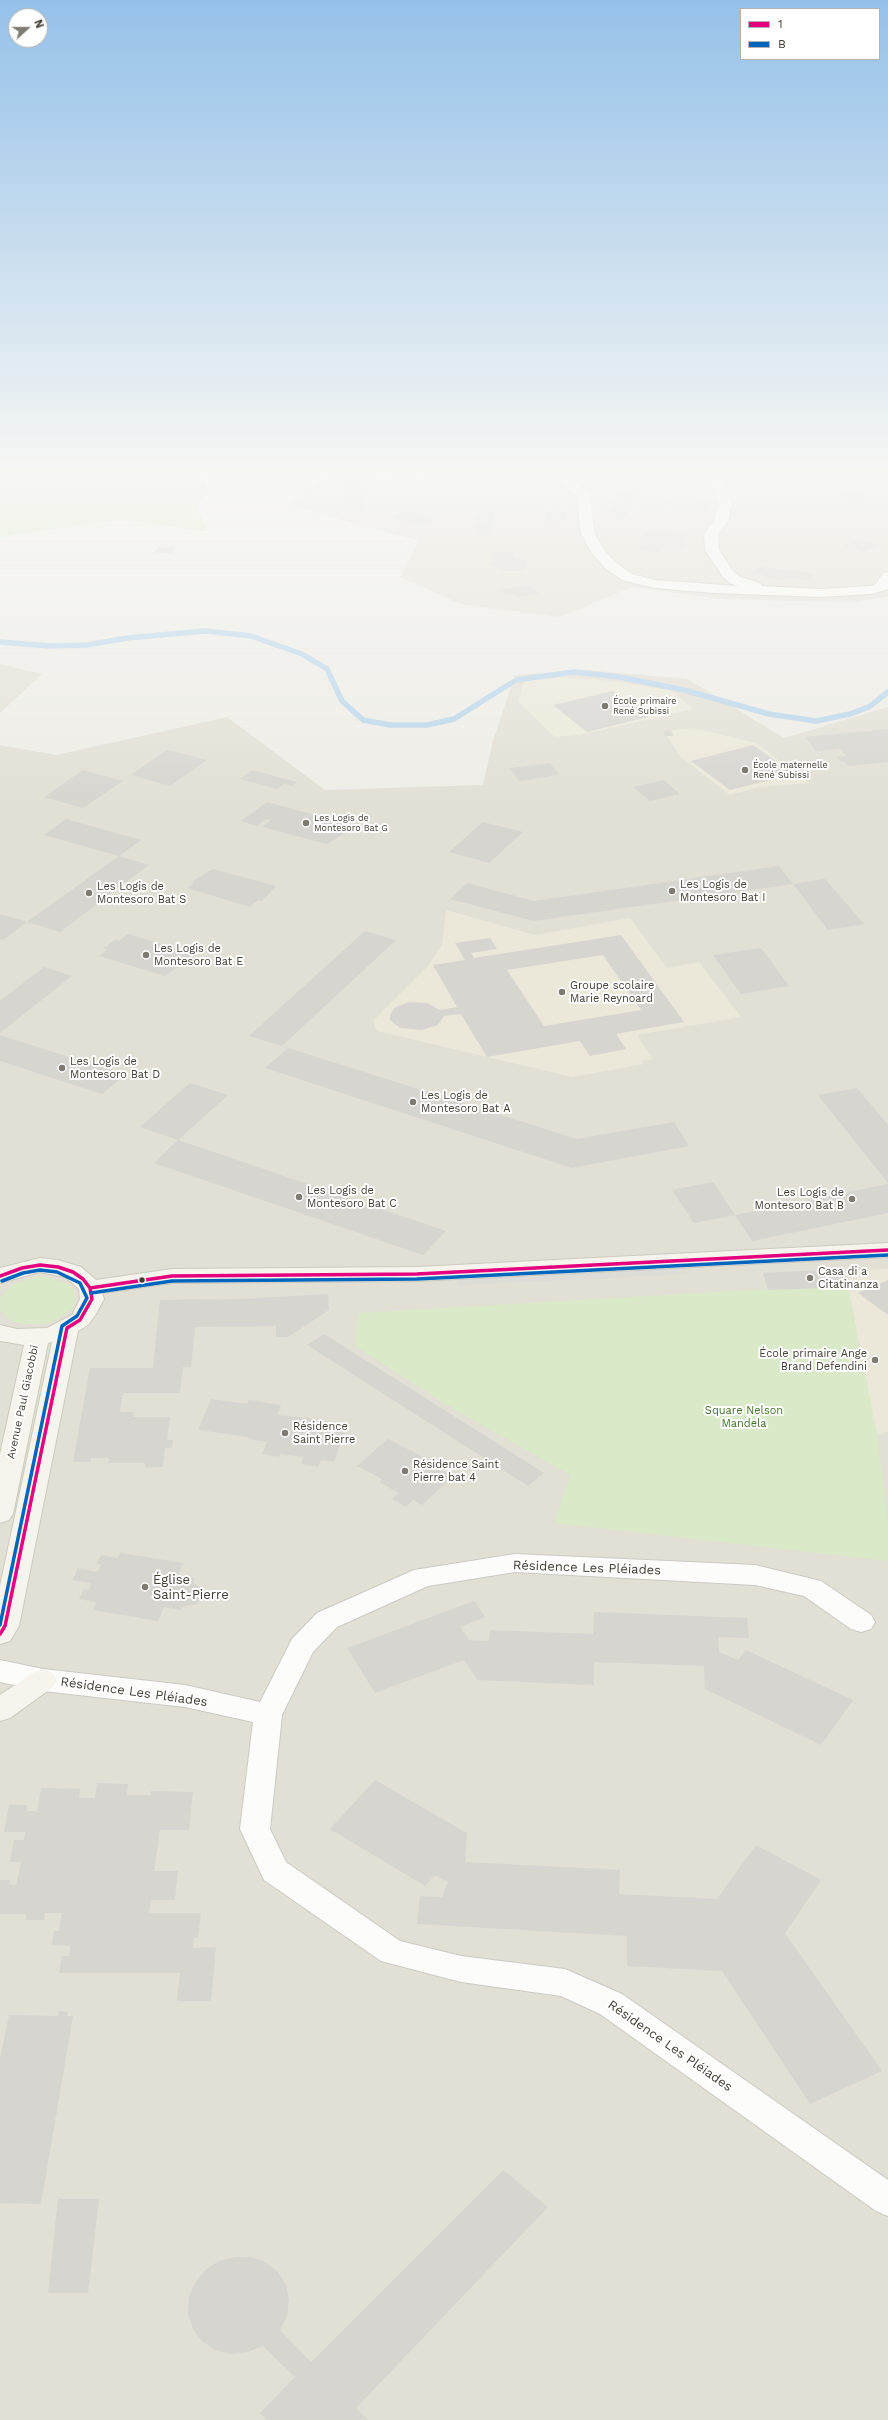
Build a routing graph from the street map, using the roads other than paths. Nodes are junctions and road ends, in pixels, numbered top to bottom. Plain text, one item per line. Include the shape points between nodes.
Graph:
1 (671, 585) edge
2 (753, 585) edge
3 (883, 585) edge
4 (775, 591) junction
5 (888, 1250) edge
6 (0, 1276) edge
7 (90, 1288) junction
8 (68, 1328) junction
9 (0, 1333) edge
10 (37, 1337) junction
11 (0, 1514) edge
12 (861, 1622) dead end
13 (0, 1634) edge
14 (0, 1670) edge
15 (43, 1680) junction
16 (0, 1710) edge
17 (268, 1715) junction
18 (888, 2200) edge

1 - 4 street
2 - 4 street
3 - 4 street via 860,592
5 - 7 main road via 692,1262 417,1274 172,1276
6 - 7 main road via 40,1265 58,1267 84,1279
7 - 8 main road via 92,1299 88,1309 80,1320
8 - 10 main road
8 - 13 main road via 5,1626
9 - 10 main road via 17,1337
10 - 11 main road, Avenue Paul Giacobbi
12 - 17 street, Résidence Les Pléiades via 812,1588 755,1575 516,1563 423,1577 328,1620 302,1646
14 - 15 street, Résidence Les Pléiades via 8,1674
15 - 16 main road
15 - 17 street, Résidence Les Pléiades via 185,1696
17 - 18 street, Résidence Les Pléiades via 256,1829 275,1871 392,1952 461,1969 565,1982 611,2004

